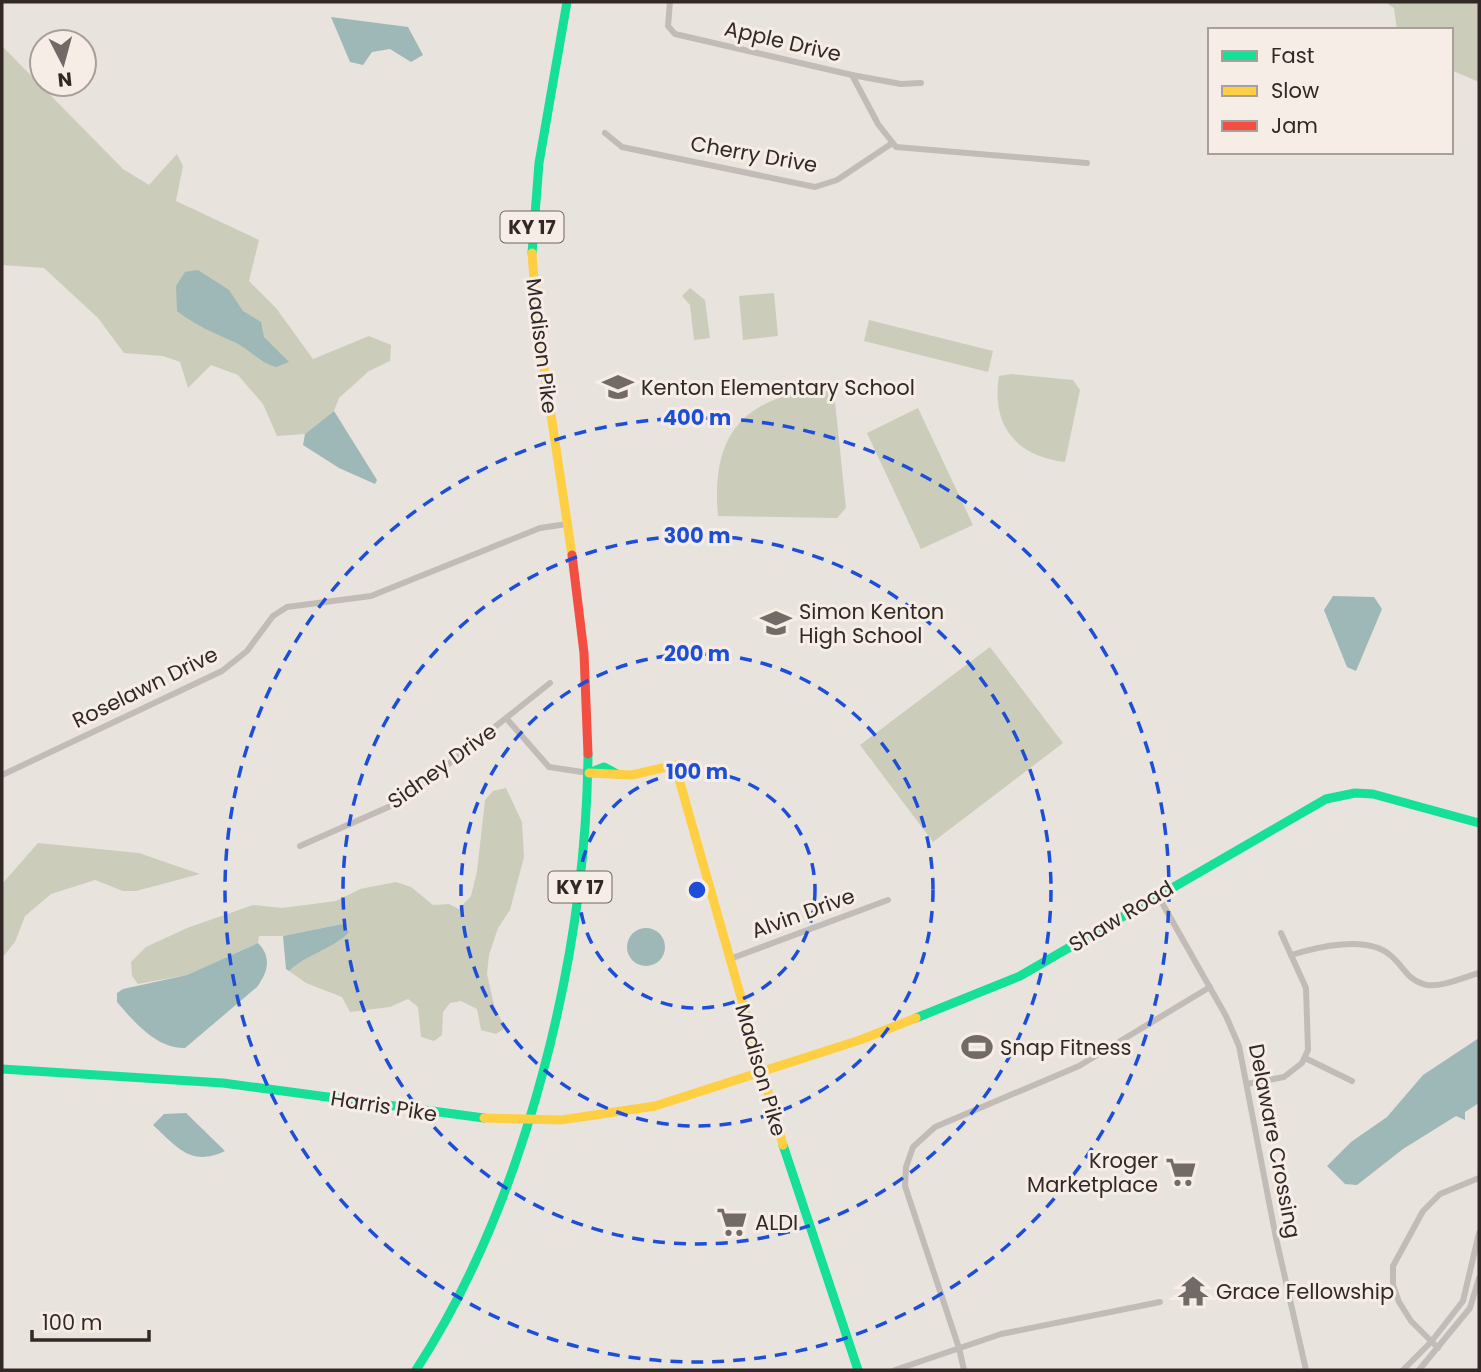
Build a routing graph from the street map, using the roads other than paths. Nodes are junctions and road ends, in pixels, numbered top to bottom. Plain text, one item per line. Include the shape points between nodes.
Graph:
1 (567, 2) edge
2 (670, 2) edge
3 (852, 75) junction
4 (921, 83) dead end
5 (605, 133) dead end
6 (891, 144) junction
7 (1087, 163) dead end
8 (567, 524) junction
9 (550, 683) dead end
10 (507, 719) junction
11 (675, 765) joint
12 (589, 773) junction
13 (2, 775) edge
14 (1479, 823) edge
15 (300, 846) dead end
16 (1157, 894) junction
17 (888, 900) dead end
18 (1281, 933) dead end
19 (1291, 955) junction
20 (730, 958) junction
21 (1479, 973) edge
22 (1210, 987) junction
23 (1305, 1058) junction
24 (2, 1069) edge
25 (761, 1072) junction
26 (1352, 1081) dead end
27 (1247, 1084) junction
28 (529, 1121) junction
29 (1479, 1178) edge
30 (1479, 1233) edge
31 (1477, 1252) edge
32 (1479, 1278) edge
33 (1160, 1302) dead end
34 (1431, 1342) junction
35 (959, 1348) junction
36 (1438, 1348) junction
37 (415, 1370) edge
38 (858, 1370) edge
39 (895, 1370) edge
40 (964, 1370) edge
41 (1306, 1370) edge
42 (1403, 1370) edge
43 (1419, 1370) edge

1 - 8 main road, Madison Pike / KY 17 via 532,225 538,331
2 - 3 street, Apple Drive via 668,26 675,34
3 - 4 street
3 - 6 street, Apple Drive
5 - 6 street, Cherry Drive via 622,147 815,187 836,180
6 - 7 street via 905,150
8 - 12 main road, KY 17 via 584,654
8 - 13 street, Roselawn Drive via 540,528 371,596 287,607 222,671
9 - 10 street, Sidney Drive
10 - 12 street, Sidney Drive via 549,767
10 - 15 street, Sidney Drive via 402,801
11 - 12 main road, Sidney Drive via 653,773 604,777
11 - 20 main road, Madison Pike
12 - 28 main road, KY 17 via 582,871 566,971
14 - 16 main road, Shaw Road via 1373,794 1339,795
16 - 22 street, Delaware Crossing
16 - 25 main road, Shaw Road via 1020,976 860,1040
17 - 20 street, Alvin Drive
18 - 19 street
19 - 21 street via 1369,945 1391,955 1406,975 1423,984
19 - 23 street via 1306,988 1309,1033
20 - 25 main road, Madison Pike
22 - 27 street, Delaware Crossing via 1236,1037
22 - 35 street via 1079,1066 934,1127 913,1147 905,1186
23 - 26 street
23 - 27 street via 1283,1077
24 - 28 main road, Harris Pike via 223,1083 446,1115
25 - 28 main road, Harris Pike via 655,1106
25 - 38 main road, Madison Pike
27 - 41 street, Delaware Crossing
28 - 37 main road, KY 17 via 485,1237 445,1321
29 - 34 street via 1440,1194 1423,1211 1393,1266 1399,1302
30 - 31 street
31 - 34 street via 1463,1301
32 - 36 street via 1470,1308
33 - 35 street via 1035,1326
34 - 36 street
34 - 42 street
35 - 39 street
35 - 40 street
36 - 43 street

